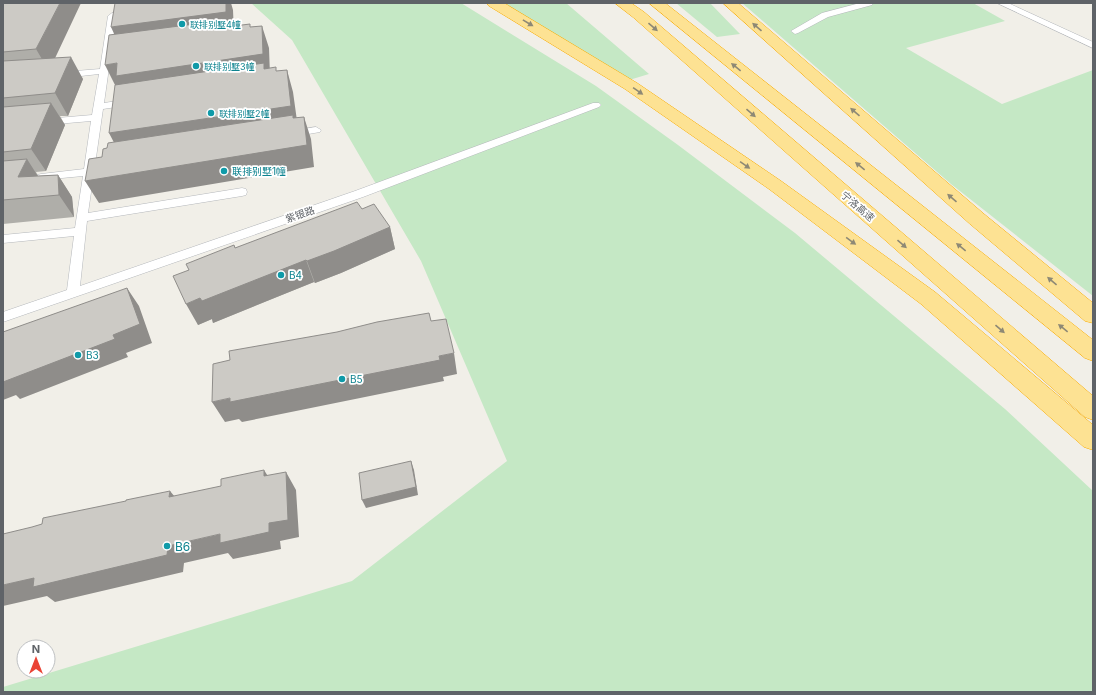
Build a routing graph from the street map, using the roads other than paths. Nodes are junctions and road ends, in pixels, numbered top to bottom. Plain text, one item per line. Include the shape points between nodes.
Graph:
1 (131, 3) edge
2 (494, 3) edge
3 (622, 3) edge
4 (656, 3) edge
5 (730, 3) edge
6 (869, 3) edge
7 (1001, 3) edge
8 (142, 13) edge
9 (127, 14) junction
10 (795, 31) dead end
11 (1093, 45) edge
12 (104, 71) junction
13 (57, 75) edge
14 (138, 101) edge
15 (596, 105) dead end
16 (98, 107) junction
17 (97, 118) junction
18 (34, 123) edge
19 (316, 130) dead end
20 (277, 136) edge
21 (92, 167) junction
22 (26, 178) edge
23 (242, 192) dead end
24 (82, 218) junction
25 (80, 231) junction
26 (3, 239) edge
27 (73, 293) junction
28 (1093, 315) edge
29 (3, 317) edge
30 (1093, 352) edge
31 (1093, 410) edge
32 (1093, 440) edge

1 - 9 lane
2 -> 32 highway via 630,86 775,186 928,298
3 -> 31 highway, 宁洛高速 via 639,15
30 -> 4 highway
28 -> 5 highway via 977,219
6 - 10 lane via 824,15
7 - 11 lane
8 - 9 lane
9 - 12 lane via 112,16 110,54
12 - 13 lane
12 - 16 lane
14 - 16 lane
15 - 27 lane, 紫银路 via 359,194
16 - 17 lane
17 - 18 lane
17 - 21 lane
19 - 20 lane
21 - 22 lane
21 - 24 lane
23 - 24 lane
24 - 25 lane
25 - 26 lane
25 - 27 lane
27 - 29 lane, 紫银路

